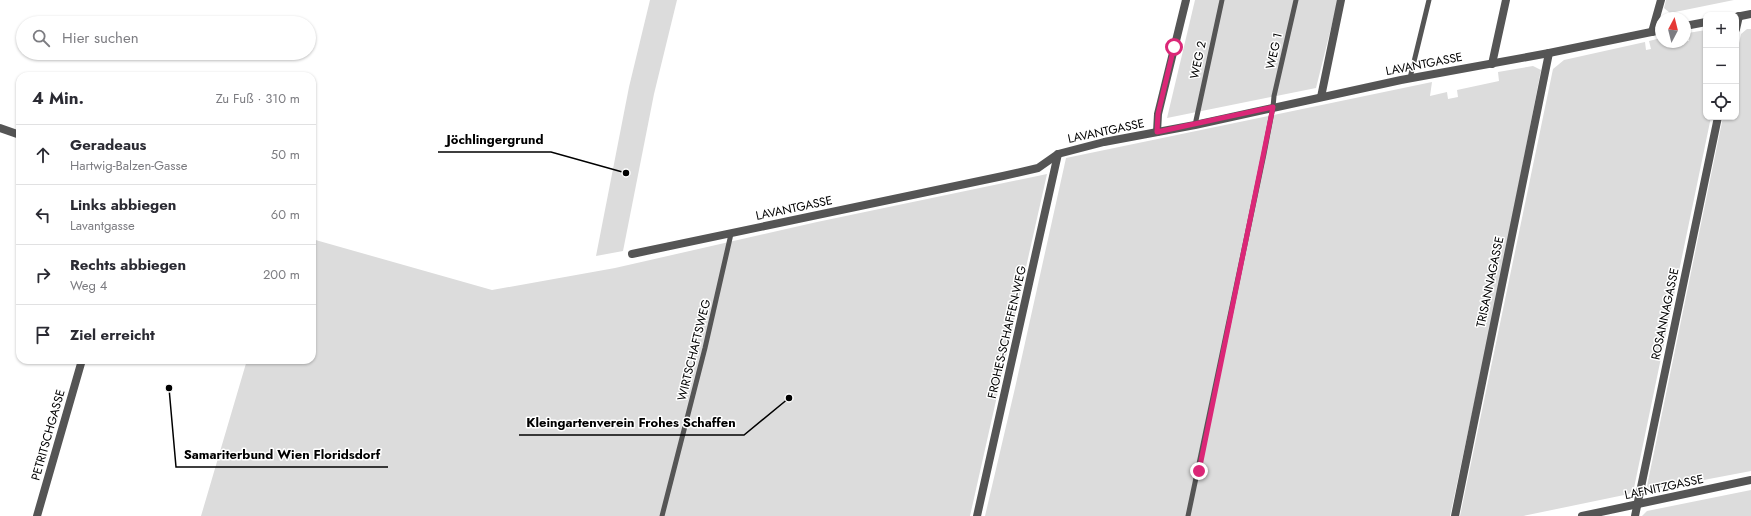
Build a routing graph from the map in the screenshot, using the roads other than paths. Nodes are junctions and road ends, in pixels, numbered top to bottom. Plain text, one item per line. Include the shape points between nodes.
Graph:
1 (1186, 0) edge
2 (1222, 0) edge
3 (1296, 0) edge
4 (1341, 0) edge
5 (1429, 0) edge
6 (1506, 0) edge
7 (1661, 0) edge
8 (1751, 14) edge
9 (1739, 17) edge
10 (1703, 23) edge
11 (1691, 25) edge
12 (1655, 31) edge
13 (1652, 32) junction
14 (1549, 53) junction
15 (1492, 64) junction
16 (1410, 78) junction
17 (1321, 97) junction
18 (1273, 107) junction
19 (1717, 120) edge
20 (1195, 125) junction
21 (0, 128) edge
22 (1157, 132) junction
23 (16, 134) edge
24 (1058, 154) junction
25 (731, 234) junction
26 (632, 254) dead end
27 (81, 364) edge
28 (1751, 480) edge
29 (1637, 505) junction
30 (37, 516) edge
31 (662, 516) edge
32 (977, 516) edge
33 (1188, 516) edge
34 (1455, 516) edge
35 (1582, 516) edge
36 (1635, 516) edge

1 - 22 street via 1158,114
2 - 20 lane, WEG 2
3 - 18 lane, WEG 1
4 - 17 street
5 - 16 lane
6 - 15 street
7 - 13 street
8 - 9 street
10 - 11 street
12 - 13 street, LAVANTGASSE
13 - 14 street, LAVANTGASSE
14 - 15 street, LAVANTGASSE
14 - 34 street, TRISANNAGASSE
15 - 16 street, LAVANTGASSE
16 - 17 street, LAVANTGASSE
17 - 18 street, LAVANTGASSE
18 - 20 street, LAVANTGASSE
18 - 33 lane, WEG 1
19 - 29 street, ROSANNAGASSE
20 - 22 street, LAVANTGASSE
21 - 23 street
22 - 24 street, LAVANTGASSE
24 - 25 street, LAVANTGASSE via 1031,170
24 - 32 street, FROHES-SCHAFFEN-WEG
25 - 26 street, LAVANTGASSE
25 - 31 lane, WIRTSCHAFTSWEG via 706,348
27 - 30 street, PETRITSCHGASSE
28 - 29 street, LAFNITZGASSE
29 - 35 street, LAFNITZGASSE
29 - 36 street, ROSANNAGASSE

